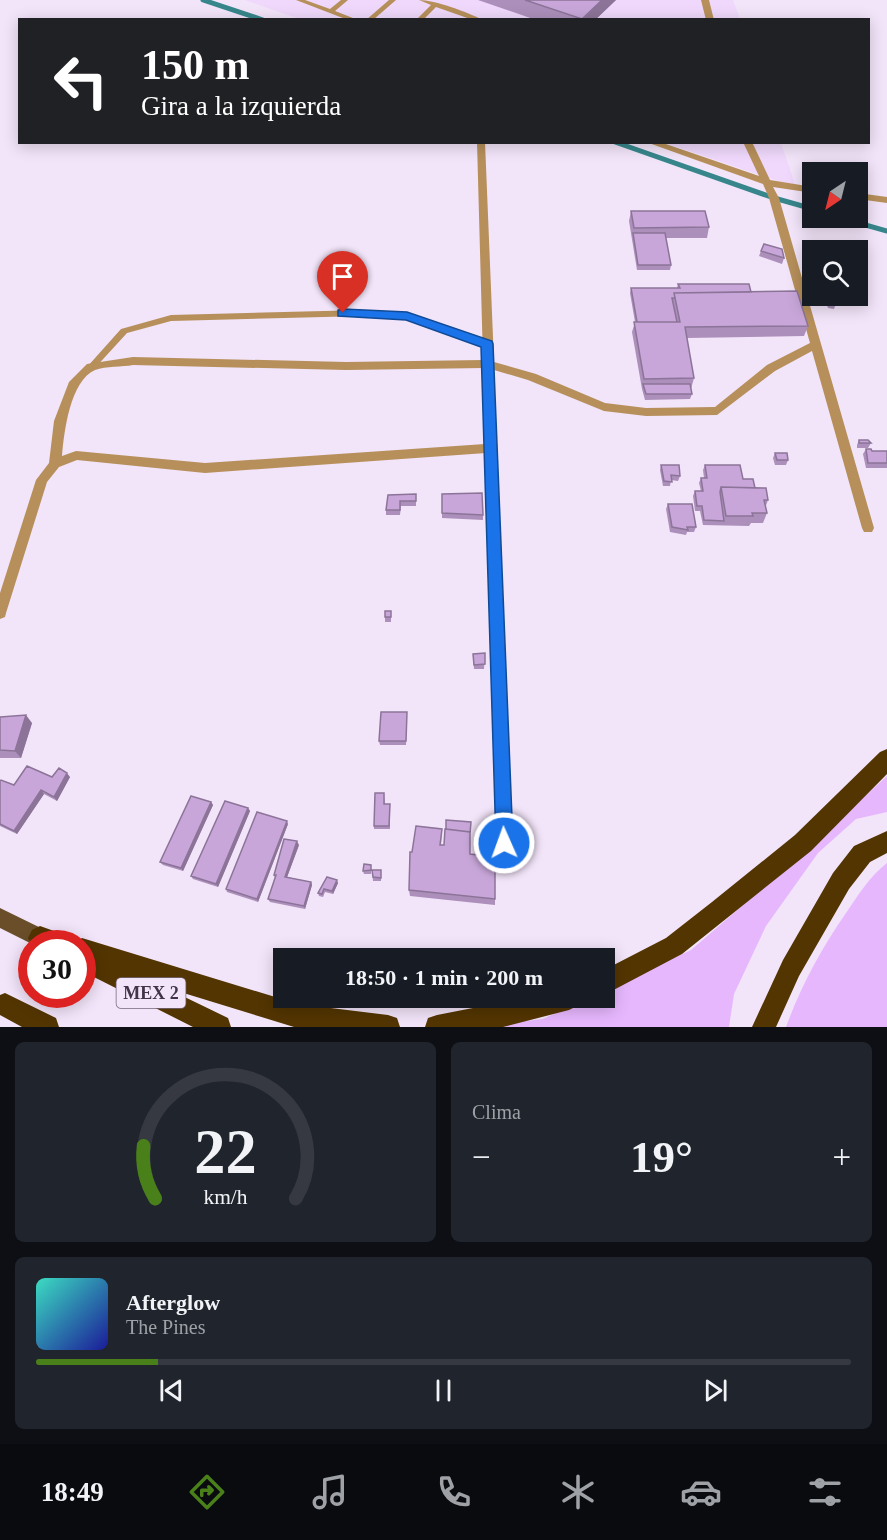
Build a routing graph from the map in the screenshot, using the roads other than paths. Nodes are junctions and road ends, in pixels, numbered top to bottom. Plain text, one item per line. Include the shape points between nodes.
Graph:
1 (299, 0) edge
2 (345, 0) edge
3 (393, 0) edge
4 (422, 0) edge
5 (705, 0) edge
6 (435, 4) junction
7 (331, 11) junction
8 (350, 18) edge
9 (371, 18) edge
10 (420, 18) edge
11 (471, 18) edge
12 (710, 18) edge
13 (481, 144) edge
14 (656, 144) edge
15 (748, 144) edge
16 (769, 183) junction
17 (802, 188) edge
18 (868, 197) edge
19 (887, 200) edge
20 (487, 344) junction
21 (816, 345) junction
22 (488, 364) junction
23 (91, 367) junction
24 (490, 448) junction
25 (55, 464) junction
26 (868, 528) dead end
27 (0, 613) edge
28 (887, 759) edge
29 (887, 842) edge
30 (505, 866) dead end
31 (0, 918) edge
32 (26, 930) edge
33 (96, 954) edge
34 (96, 966) edge
35 (615, 978) edge
36 (2, 1004) edge
37 (530, 1008) edge
38 (38, 1027) edge
39 (47, 1027) edge
40 (219, 1027) edge
41 (388, 1027) edge
42 (437, 1027) edge
43 (765, 1027) edge

1 - 7 lane
2 - 7 lane
3 - 9 lane
4 - 6 lane
5 - 12 street
6 - 10 lane
6 - 11 lane
7 - 8 lane
13 - 20 street
14 - 16 street
15 - 16 street
16 - 17 street
16 - 21 street
18 - 19 street
20 - 22 street
20 - 23 lane via 407,316 364,313 171,318 124,331
21 - 22 street via 771,368 717,411 646,412 603,407 532,377
21 - 26 street
22 - 23 street via 346,366 134,361
22 - 24 street
23 - 25 street via 73,384 60,421
24 - 25 street via 205,468 76,455
24 - 30 street
25 - 27 street via 42,480
28 - 35 highway via 803,843 720,910 674,946
29 - 43 highway via 862,854 840,881 790,968
31 - 32 main road
33 - 41 highway via 298,1016
34 - 40 highway, MEX 2
36 - 38 highway
36 - 39 highway
37 - 42 highway

